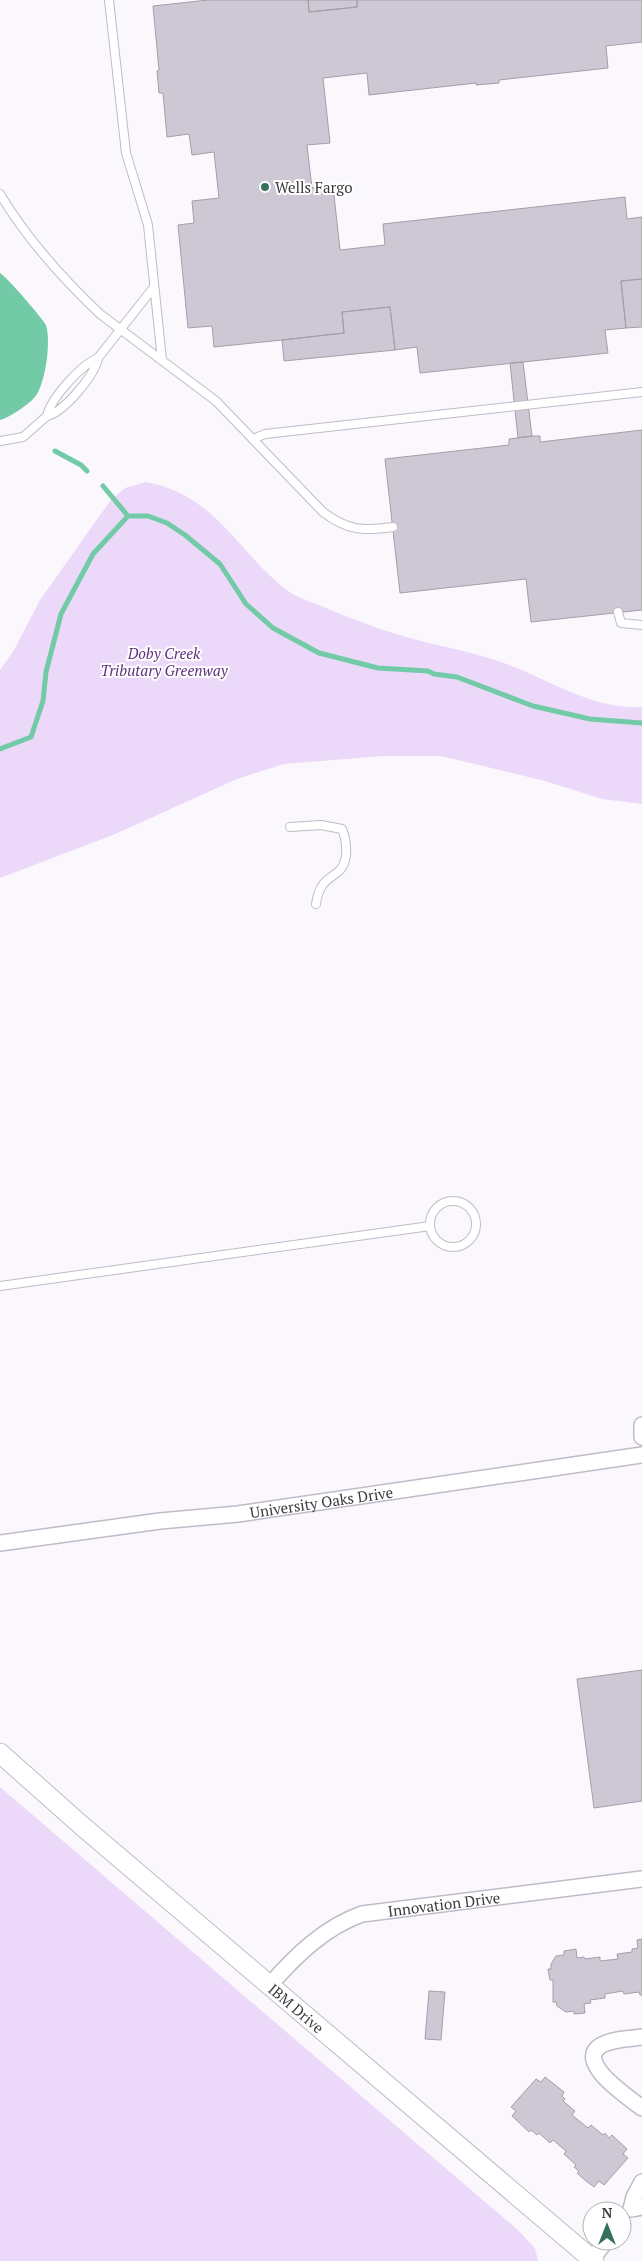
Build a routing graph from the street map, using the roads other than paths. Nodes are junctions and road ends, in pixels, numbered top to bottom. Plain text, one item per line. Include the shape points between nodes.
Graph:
1 (109, 0) edge
2 (0, 194) edge
3 (154, 287) junction
4 (120, 329) junction
5 (98, 358) junction
6 (162, 360) junction
7 (642, 392) edge
8 (47, 416) junction
9 (253, 439) junction
10 (0, 442) edge
11 (393, 527) dead end
12 (618, 612) dead end
13 (642, 625) edge
14 (290, 827) dead end
15 (316, 904) dead end
16 (430, 1226) junction
17 (0, 1286) edge
18 (642, 1425) edge
19 (642, 1437) edge
20 (642, 1455) edge
21 (0, 1543) edge
22 (0, 1753) edge
23 (642, 1879) edge
24 (270, 1985) junction
25 (642, 2037) edge
26 (642, 2108) edge
27 (642, 2182) edge
28 (632, 2212) edge
29 (592, 2260) edge

1 - 3 lane via 126,153 146,216
2 - 4 lane via 54,267 100,314
3 - 4 lane
3 - 6 lane
4 - 5 lane
4 - 6 lane
5 - 8 lane via 85,364 51,404
5 - 8 lane via 96,367 77,392 58,412
6 - 9 lane via 210,396
7 - 9 lane via 265,434
8 - 10 lane via 23,437
9 - 11 lane via 333,519 361,530
12 - 13 lane via 621,623
14 - 15 lane via 331,826 342,829 344,833 344,862 338,872 322,885
16 - 16 lane via 435,1239 441,1244 456,1247 469,1240 476,1226 472,1212 466,1206 452,1202 438,1206 430,1219
16 - 17 lane
18 - 19 street
20 - 21 street, University Oaks Drive via 238,1514
22 - 24 street, IBM Drive
23 - 24 street, Innovation Drive via 362,1914 343,1922 301,1952
24 - 29 street, IBM Drive
25 - 26 street via 602,2045 595,2052 594,2064
27 - 28 street via 634,2197

